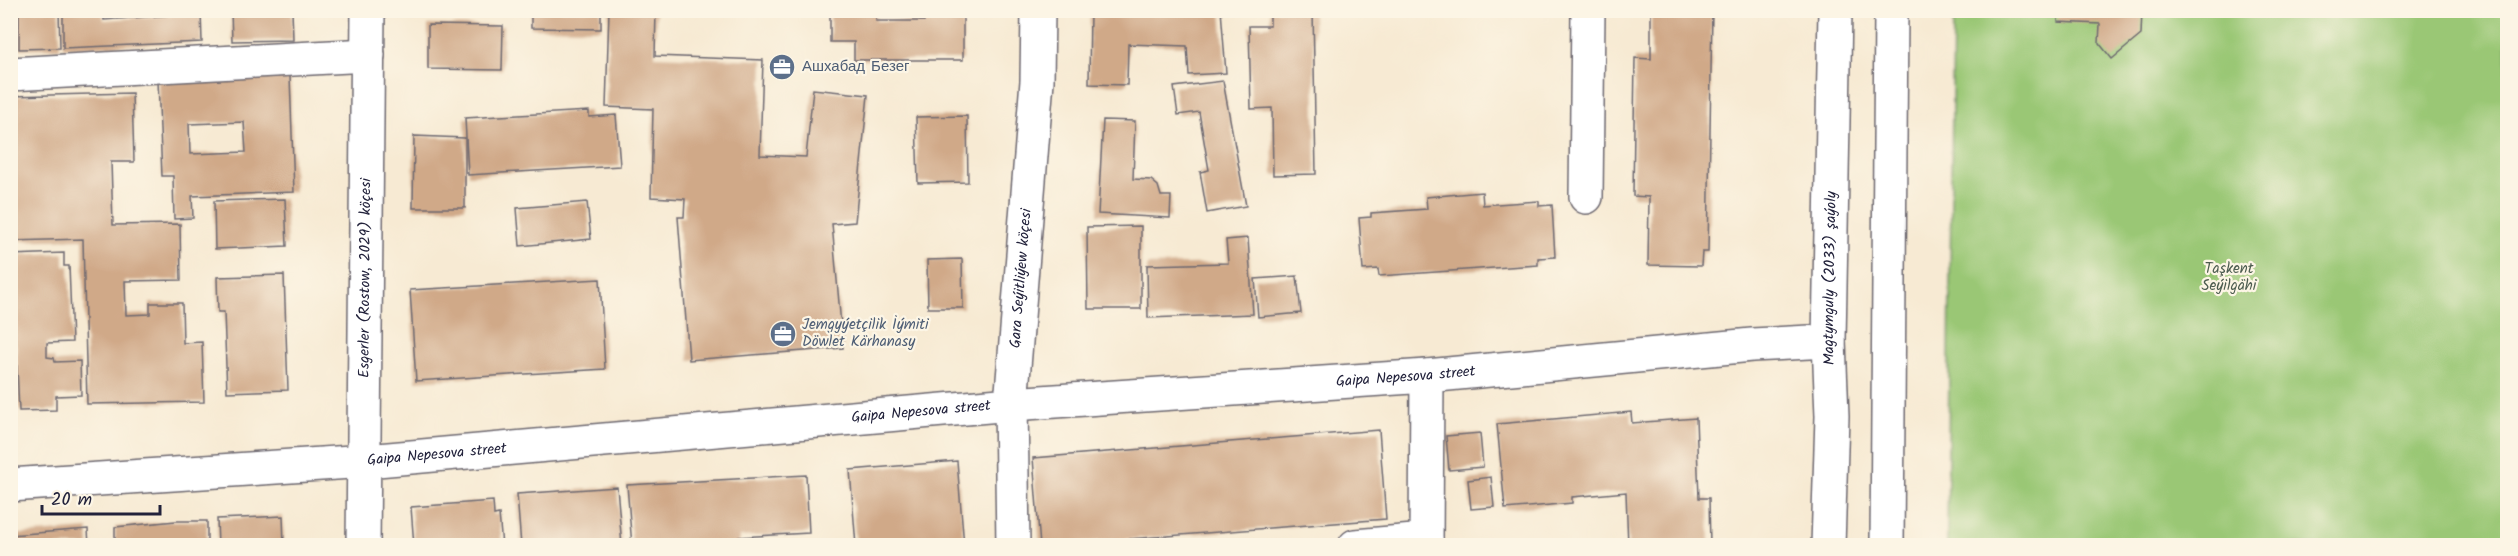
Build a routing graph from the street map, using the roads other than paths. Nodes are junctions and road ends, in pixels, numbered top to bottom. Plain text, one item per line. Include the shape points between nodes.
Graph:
1 (368, 10) edge
2 (1038, 10) edge
3 (1588, 10) edge
4 (1835, 10) edge
5 (1891, 10) edge
6 (368, 55) junction
7 (10, 74) edge
8 (1586, 197) dead end
9 (1829, 341) junction
10 (1427, 376) junction
11 (1011, 404) junction
12 (366, 461) junction
13 (10, 485) edge
14 (1426, 543) edge
15 (363, 546) edge
16 (1013, 546) edge
17 (1355, 546) edge
18 (1828, 546) edge
19 (1887, 546) edge

1 - 6 street, Esgerler (Rostow, 2029) köçesi
2 - 11 street, Gara Seýitliýew köçesi via 1037,81
3 - 8 street
4 - 9 street, Magtymguly (2033) şaýoly
5 - 19 street
6 - 7 street
6 - 12 street, Esgerler (Rostow, 2029) köçesi
9 - 10 street, Gaipa Nepesova street
9 - 18 street, Magtymguly (2033) şaýoly via 1832,416
10 - 11 street, Gaipa Nepesova street
10 - 14 street
11 - 12 street, Gaipa Nepesova street
11 - 16 street, Gara Seýitliýew köçesi
12 - 13 street, Gaipa Nepesova street
12 - 15 street, Esgerler (Rostow, 2029) köçesi
14 - 17 street

